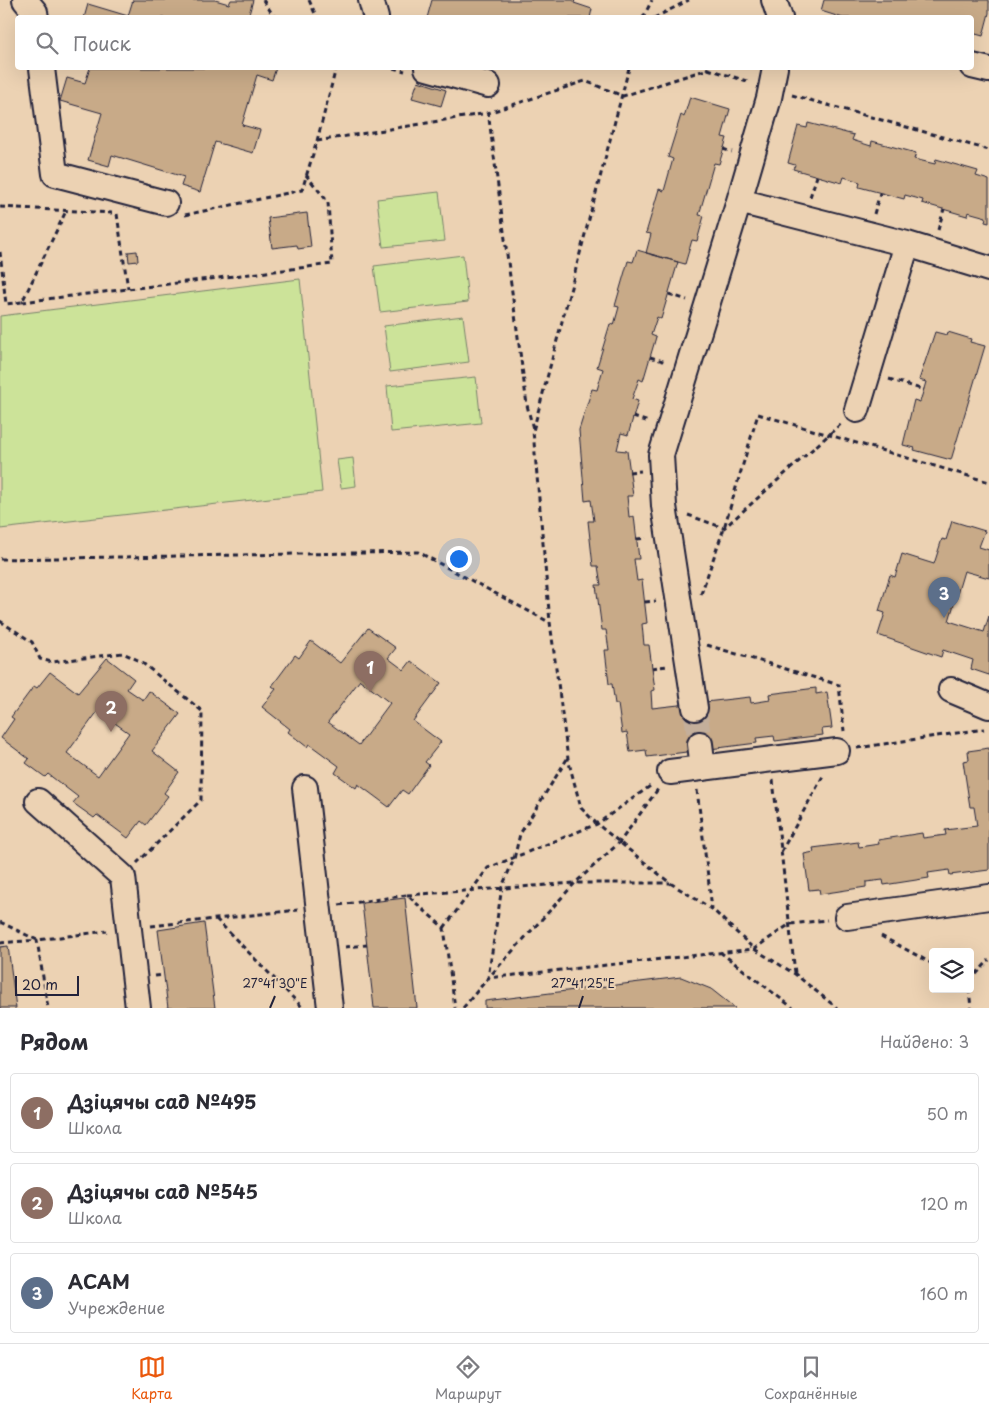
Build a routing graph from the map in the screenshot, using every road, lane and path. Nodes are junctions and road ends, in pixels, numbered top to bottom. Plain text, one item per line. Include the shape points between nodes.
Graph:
1 (25, 0) edge
2 (263, 0) edge
3 (309, 0) edge
4 (371, 0) edge
5 (652, 0) edge
6 (689, 0) edge
7 (774, 0) edge
8 (36, 15) edge
9 (273, 15) edge
10 (315, 15) edge
11 (375, 15) edge
12 (644, 15) edge
13 (660, 15) edge
14 (779, 15) edge
15 (974, 66) edge
16 (42, 70) edge
17 (335, 70) edge
18 (420, 70) edge
19 (629, 70) edge
20 (701, 70) edge
21 (720, 70) edge
22 (989, 70) edge
23 (773, 78) edge
24 (488, 95) joint
25 (623, 96) junction
26 (488, 113) junction
27 (317, 141) junction
28 (989, 150) edge
29 (306, 175) junction
30 (739, 201) junction
31 (0, 207) edge
32 (175, 209) joint
33 (66, 211) junction
34 (117, 214) junction
35 (127, 214) dead end
36 (906, 244) junction
37 (0, 252) edge
38 (989, 269) edge
39 (128, 289) junction
40 (22, 302) junction
41 (868, 373) junction
42 (924, 390) dead end
43 (857, 410) joint
44 (533, 431) junction
45 (830, 433) junction
46 (989, 482) edge
47 (664, 506) junction
48 (724, 528) junction
49 (0, 559) edge
50 (698, 602) dead end
51 (0, 621) edge
52 (550, 622) junction
53 (684, 639) junction
54 (952, 690) dead end
55 (989, 706) edge
56 (695, 708) tunnel mouth
57 (989, 728) edge
58 (700, 744) tunnel mouth
59 (842, 750) junction
60 (568, 759) junction
61 (771, 759) junction
62 (699, 769) junction
63 (670, 772) junction
64 (305, 788) dead end
65 (38, 801) dead end
66 (597, 824) junction
67 (619, 843) junction
68 (782, 852) junction
69 (514, 859) junction
70 (123, 877) junction
71 (575, 883) junction
72 (670, 883) junction
73 (502, 887) junction
74 (471, 891) junction
75 (407, 895) junction
76 (989, 898) edge
77 (319, 908) junction
78 (712, 909) junction
79 (847, 917) junction
80 (216, 919) junction
81 (0, 922) edge
82 (790, 924) junction
83 (130, 928) junction
84 (444, 928) junction
85 (37, 940) junction
86 (0, 943) edge
87 (754, 949) junction
88 (719, 952) junction
89 (989, 960) edge
90 (929, 962) edge
91 (795, 974) junction
92 (974, 977) edge
93 (488, 978) junction
94 (969, 993) edge
95 (48, 1008) edge
96 (138, 1008) edge
97 (303, 1008) edge
98 (330, 1008) edge
99 (455, 1008) edge
100 (463, 1008) edge
101 (793, 1008) edge
102 (837, 1008) edge
103 (971, 1008) edge

1 - 8 lane
2 - 9 path
3 - 10 path
4 - 11 lane
5 - 12 path
6 - 13 path
7 - 14 lane
15 - 22 lane
16 - 32 lane via 55,174
17 - 27 path
18 - 24 lane
19 - 25 path
20 - 25 path
21 - 23 path
23 - 28 path
23 - 30 lane
24 - 26 path
25 - 26 path via 585,81
25 - 44 path
26 - 27 path
26 - 44 path
27 - 29 path
29 - 32 path via 302,190
29 - 39 path via 328,202 332,264
30 - 36 lane
30 - 47 lane via 661,454
31 - 33 path
33 - 34 path
33 - 40 path
34 - 35 path
34 - 39 path
36 - 38 lane
36 - 41 lane
37 - 40 path via 6,304
39 - 40 path
41 - 42 path
41 - 43 lane
43 - 45 path
44 - 52 path
45 - 46 path
45 - 48 path
45 - 48 path via 758,414
47 - 48 path
47 - 53 lane
48 - 50 path
49 - 52 path via 418,552
51 - 70 path via 32,642 40,659 52,662 123,653 140,661 202,711 201,800
52 - 60 path
53 - 56 lane
53 - 59 path via 839,685
54 - 55 lane
57 - 59 path
58 - 62 lane
59 - 61 lane
59 - 68 path
60 - 66 path via 581,808
60 - 69 path via 520,834
61 - 62 lane
61 - 68 path
62 - 63 lane
62 - 78 path
63 - 66 path
63 - 67 path
64 - 77 lane
65 - 70 lane
66 - 67 path
66 - 69 path
67 - 71 path
67 - 72 path
68 - 82 path
69 - 73 path
69 - 74 path via 488,868
70 - 83 lane
71 - 72 path
71 - 73 path
71 - 93 path
72 - 78 path
73 - 74 path
73 - 93 path
74 - 75 path
74 - 84 path
75 - 77 path
75 - 84 path
76 - 79 lane
77 - 80 path
77 - 98 lane
78 - 87 path
79 - 82 path
79 - 90 path
80 - 83 path
80 - 97 path
81 - 85 path
82 - 87 path
82 - 91 path
83 - 85 path
83 - 96 lane
84 - 99 path
85 - 86 path
85 - 95 path
87 - 88 path
87 - 91 path
88 - 93 path
88 - 101 path
89 - 92 path
91 - 102 path
93 - 100 path
94 - 103 path

